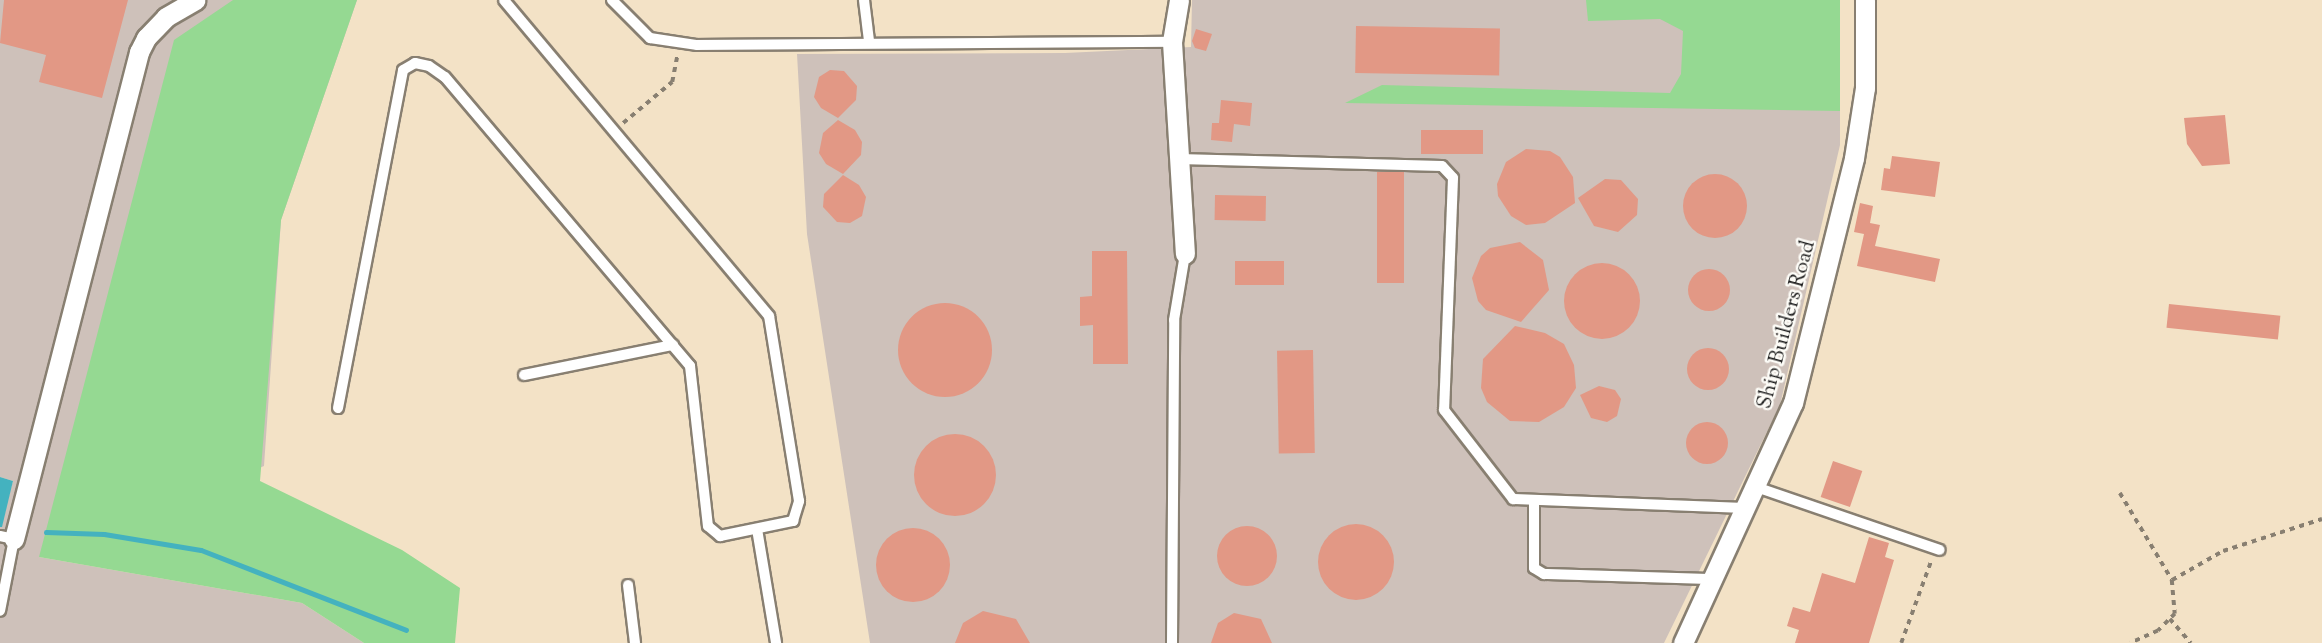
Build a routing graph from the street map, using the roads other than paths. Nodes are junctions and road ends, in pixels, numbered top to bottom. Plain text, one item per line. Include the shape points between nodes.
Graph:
1 (196, 0) edge
2 (504, 0) edge
3 (612, 0) edge
4 (864, 0) edge
5 (1180, 0) edge
6 (1865, 0) edge
7 (869, 41) junction
8 (1172, 42) junction
9 (1179, 159) junction
10 (1185, 254) joint
11 (673, 345) junction
12 (524, 375) dead end
13 (338, 408) dead end
14 (1756, 487) junction
15 (1534, 500) junction
16 (1746, 508) junction
17 (757, 529) junction
18 (7, 538) edge
19 (1938, 549) road end
20 (1713, 579) junction
21 (628, 585) dead end
22 (0, 611) edge
23 (635, 643) edge
24 (776, 643) edge
25 (1172, 643) edge
26 (1683, 643) edge

1 - 18 street via 166,17 139,52
2 - 17 lane via 769,316 799,501 793,521
3 - 7 lane via 650,38 679,43
4 - 7 lane
5 - 8 street
6 - 14 street, Ship Builders Road via 1864,88 1854,158 1793,403
7 - 8 lane
8 - 9 street
9 - 10 street
9 - 15 lane via 1442,166 1453,178 1444,410 1513,499
10 - 25 lane via 1174,320
11 - 12 lane
11 - 13 lane via 444,77 415,63 403,70
11 - 17 lane via 690,366 708,526 719,536
14 - 16 street, Ship Builders Road
14 - 19 lane
15 - 16 lane
15 - 20 lane via 1534,568 1544,574
16 - 20 street, Ship Builders Road
17 - 24 lane
18 - 22 lane
20 - 26 street, Ship Builders Road
21 - 23 lane

